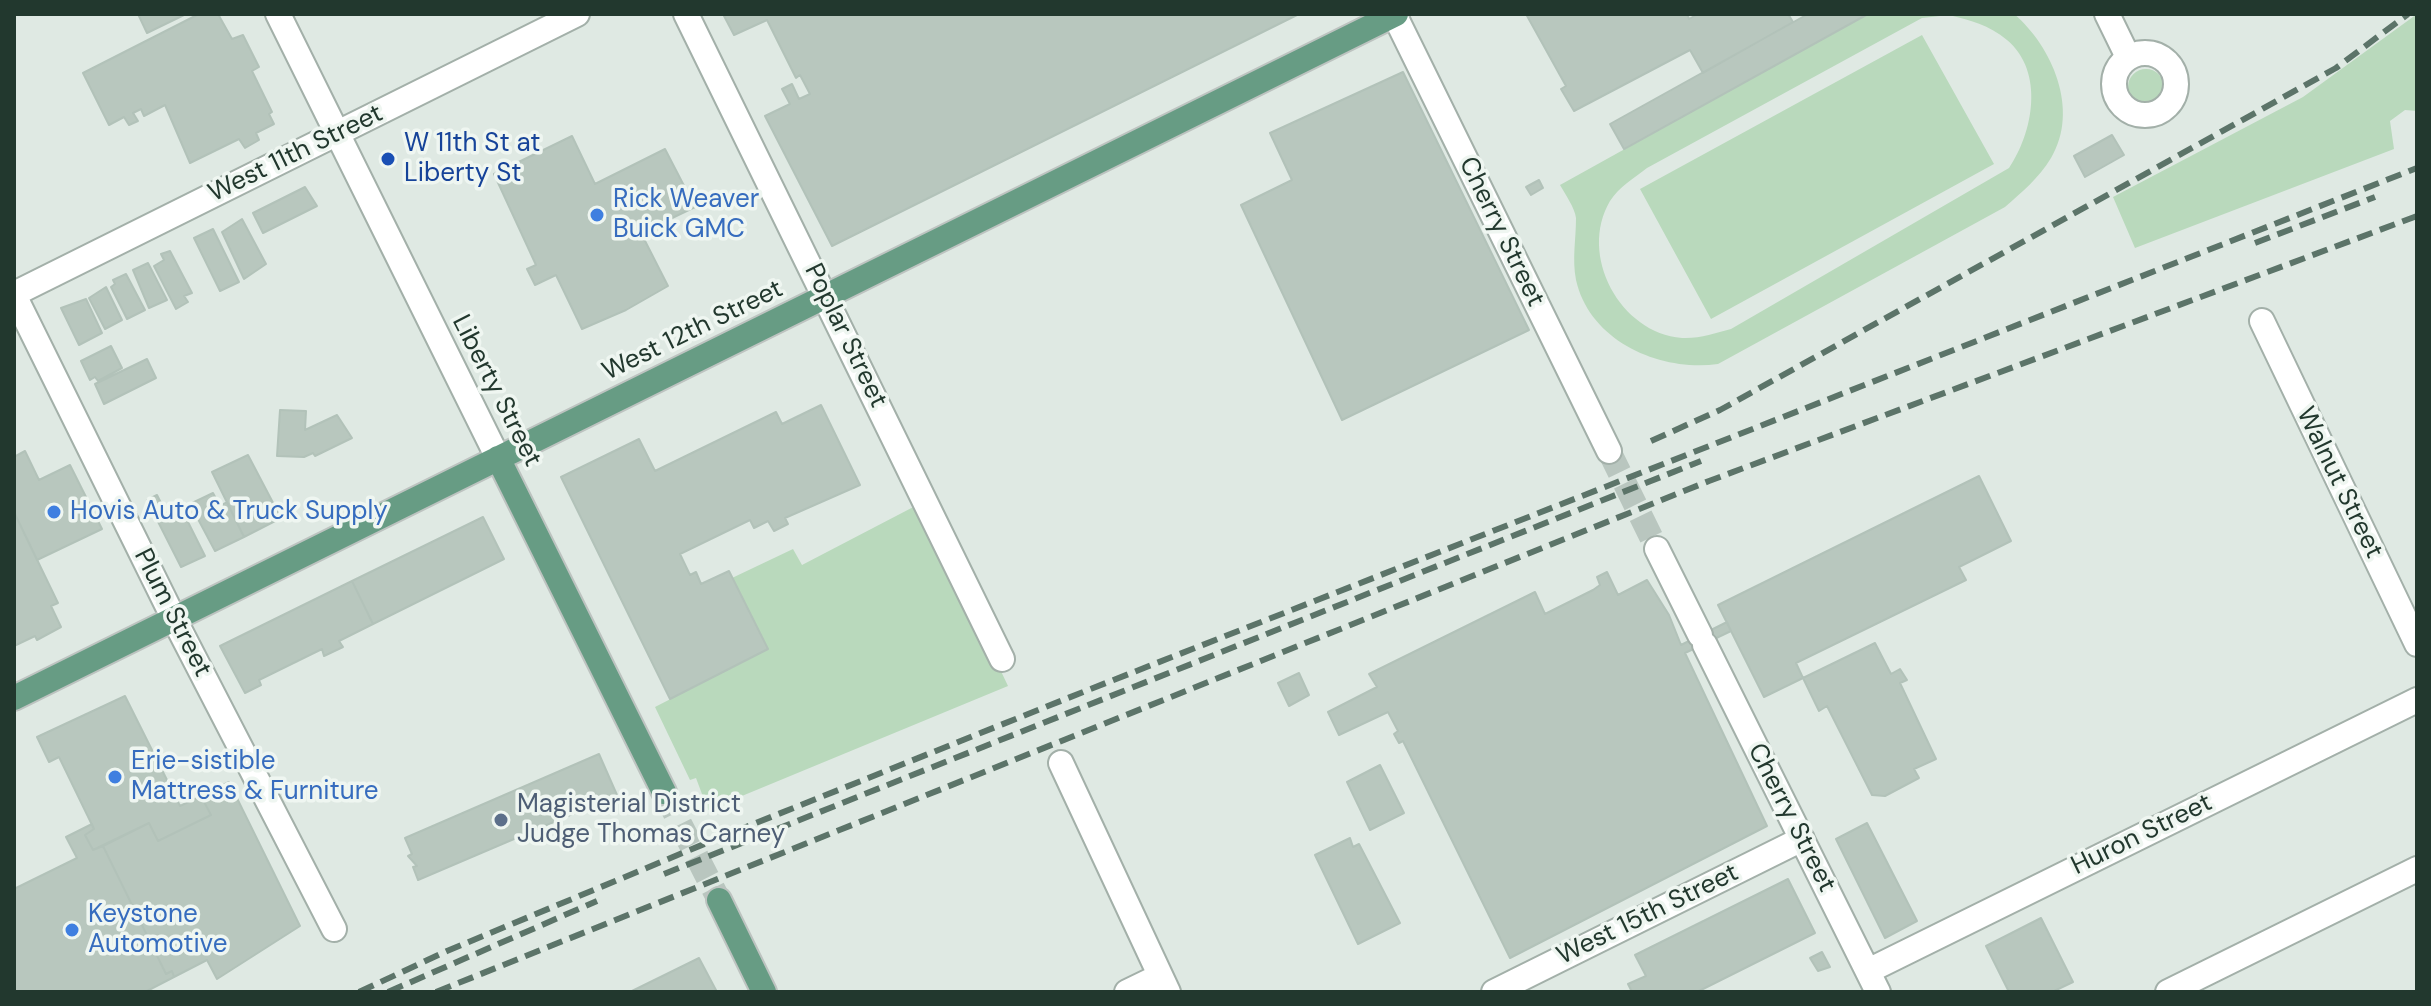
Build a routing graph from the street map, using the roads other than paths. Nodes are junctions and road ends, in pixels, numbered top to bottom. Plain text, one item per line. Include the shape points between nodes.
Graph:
1 (278, 14) edge
2 (577, 14) edge
3 (686, 14) edge
4 (1395, 14) edge
5 (2107, 14) edge
6 (2128, 57) dead end
7 (336, 134) junction
8 (14, 295) edge
9 (826, 297) junction
10 (2262, 321) dead end
11 (1609, 451) tunnel mouth
12 (498, 458) junction
13 (1657, 549) tunnel mouth
14 (174, 619) junction
15 (2417, 644) edge
16 (1002, 659) dead end
17 (14, 698) edge
18 (2417, 700) edge
19 (1061, 763) dead end
20 (664, 792) tunnel mouth
21 (1802, 839) junction
22 (2417, 869) edge
23 (719, 900) tunnel mouth
24 (334, 929) dead end
25 (1873, 982) edge
26 (1164, 984) edge
27 (764, 992) edge
28 (1127, 992) edge
29 (1494, 992) edge
30 (2168, 992) edge

1 - 7 street, Liberty Street
2 - 7 street, West 11th Street
3 - 9 street, Poplar Street
4 - 9 main road, West 12th Street
4 - 11 street, Cherry Street
5 - 6 street
7 - 8 street, West 11th Street
7 - 12 street, Liberty Street
8 - 14 street, Plum Street
9 - 12 main road, West 12th Street
9 - 16 street, Poplar Street
10 - 15 street, Walnut Street
12 - 14 main road, West 12th Street
12 - 20 main road, Liberty Street
13 - 21 street, Cherry Street
14 - 17 main road, West 12th Street
14 - 24 street, Plum Street
18 - 25 street, Huron Street
19 - 26 street
21 - 25 street, Cherry Street
21 - 29 street, West 15th Street
22 - 30 street
23 - 27 main road
26 - 28 street

